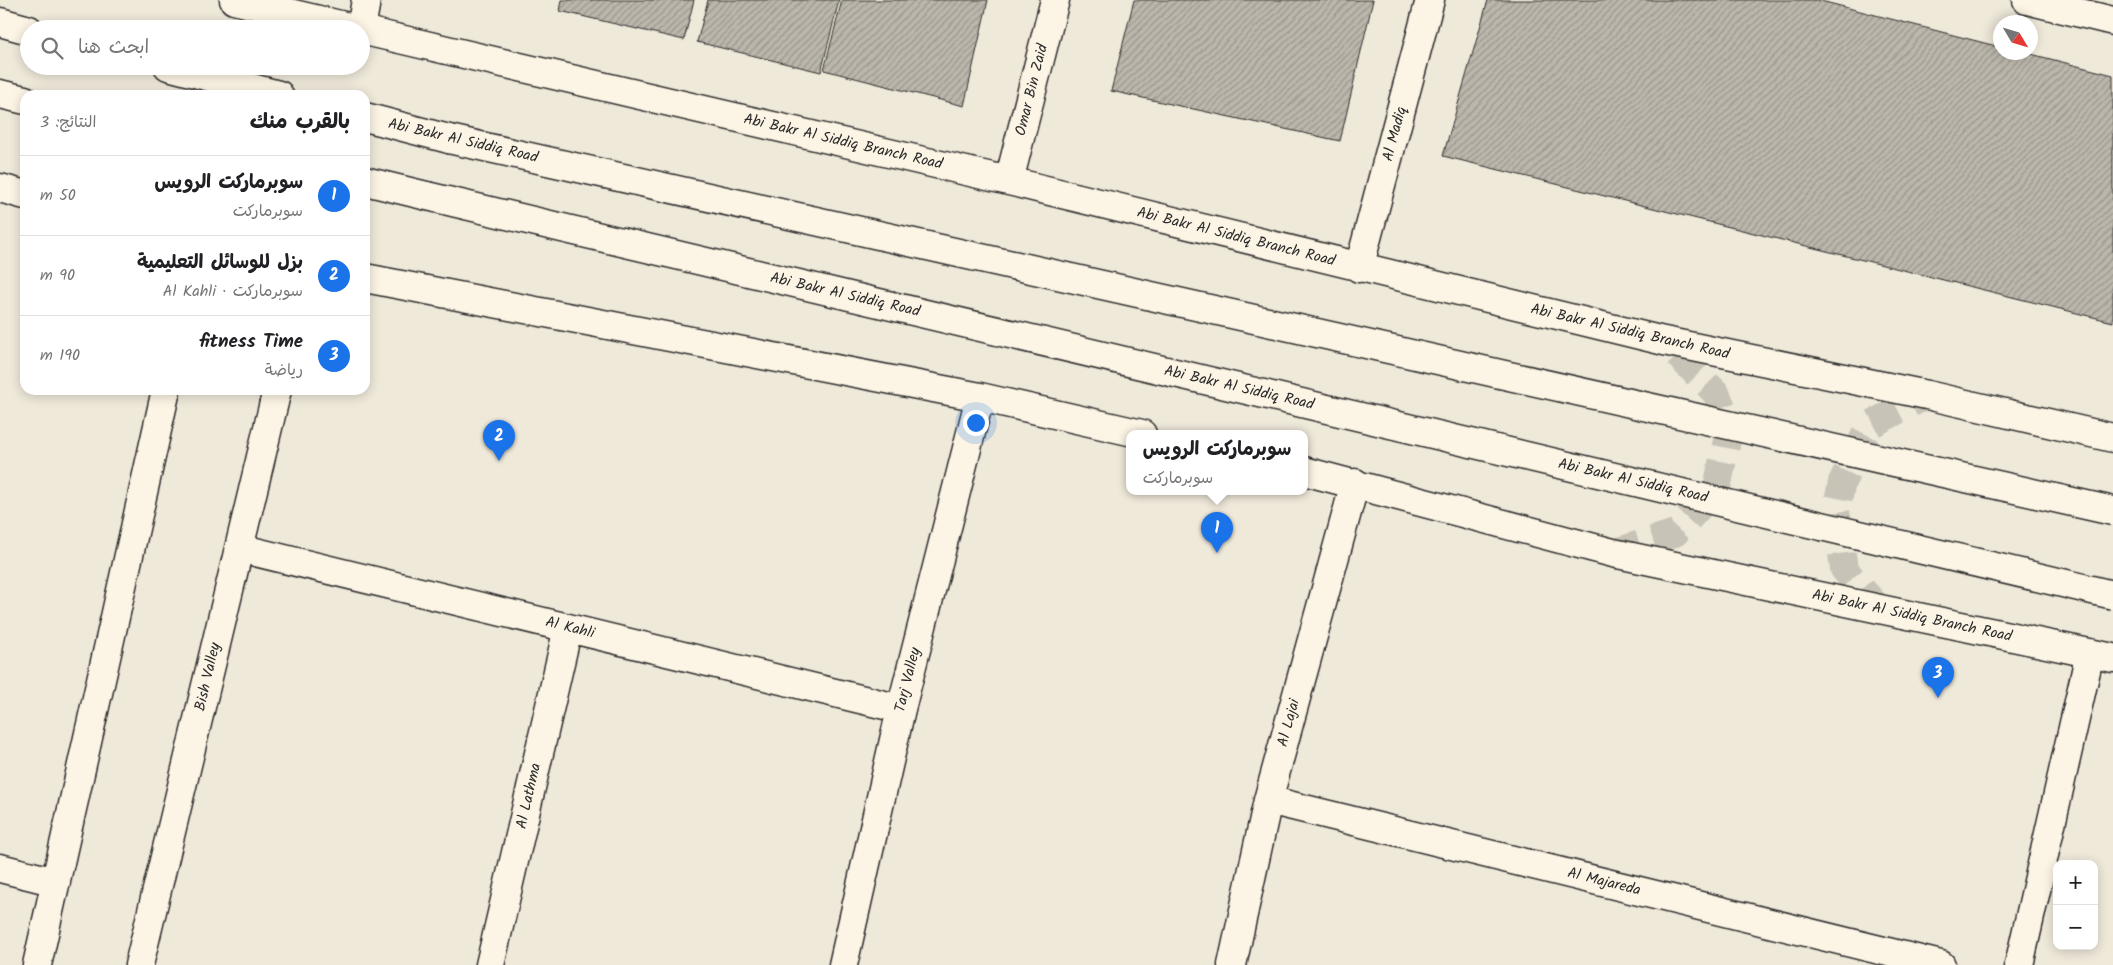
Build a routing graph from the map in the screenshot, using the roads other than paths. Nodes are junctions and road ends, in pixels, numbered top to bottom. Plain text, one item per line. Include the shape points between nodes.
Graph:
1 (234, 0) edge
2 (366, 0) edge
3 (1055, 0) edge
4 (1430, 0) edge
5 (2027, 0) edge
6 (271, 3) edge
7 (329, 20) edge
8 (362, 20) edge
9 (2113, 21) edge
10 (0, 22) edge
11 (20, 28) edge
12 (370, 31) edge
13 (202, 75) edge
14 (260, 90) edge
15 (0, 94) edge
16 (20, 99) edge
17 (370, 119) edge
18 (1009, 181) junction
19 (370, 182) edge
20 (0, 188) edge
21 (20, 194) edge
22 (1359, 268) junction
23 (370, 279) edge
24 (165, 395) edge
25 (276, 395) edge
26 (980, 397) junction
27 (1126, 430) edge
28 (2113, 438) edge
29 (1308, 472) edge
30 (1355, 483) junction
31 (2113, 511) edge
32 (239, 548) junction
33 (2113, 595) edge
34 (568, 628) junction
35 (2101, 655) edge
36 (901, 709) junction
37 (1268, 800) junction
38 (0, 868) edge
39 (56, 882) junction
40 (37, 965) edge
41 (139, 965) edge
42 (490, 965) edge
43 (843, 965) edge
44 (1232, 965) edge
45 (1941, 965) edge
46 (2019, 965) edge

1 - 6 street, Abi Bakr Al Siddiq Branch Road
2 - 8 street
3 - 18 street, Omar Bin Zaid
4 - 22 street, Al Madiq
5 - 9 street
6 - 7 street, Abi Bakr Al Siddiq Branch Road
10 - 11 street
12 - 18 street, Abi Bakr Al Siddiq Branch Road
13 - 14 street
15 - 16 street
17 - 31 street, Abi Bakr Al Siddiq Road, bridge
18 - 22 street, Abi Bakr Al Siddiq Branch Road
19 - 33 street, Abi Bakr Al Siddiq Road, bridge
20 - 21 street
22 - 28 street, Abi Bakr Al Siddiq Branch Road via 1664,341 1927,395
23 - 26 street
24 - 39 street
25 - 32 street, Bish Valley
26 - 27 street
26 - 36 street, Tarj Valley
29 - 30 street, Abi Bakr Al Siddiq Branch Road
30 - 35 street, Abi Bakr Al Siddiq Branch Road via 1613,553
30 - 37 street, Al Lajai
32 - 34 street, Al Kahli
32 - 41 street, Bish Valley
34 - 36 street, Al Kahli
34 - 42 street, Al Lathma
35 - 46 street
36 - 43 street, Tarj Valley
37 - 44 street, Al Lajai
37 - 45 street, Al Majareda
38 - 39 street
39 - 40 street

